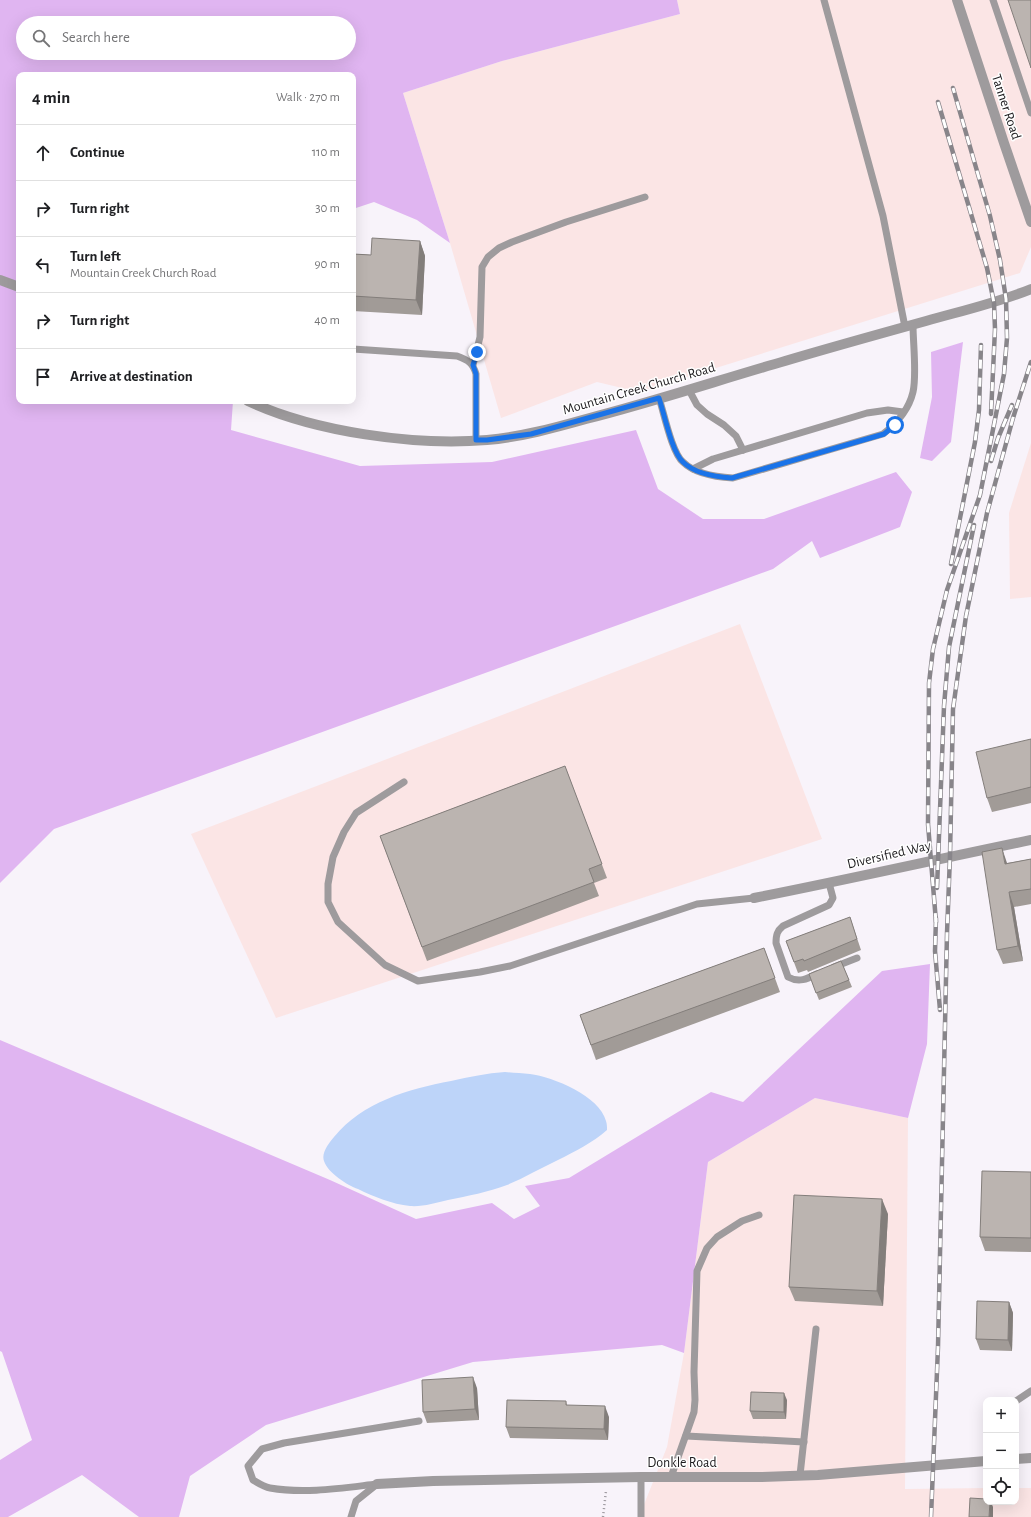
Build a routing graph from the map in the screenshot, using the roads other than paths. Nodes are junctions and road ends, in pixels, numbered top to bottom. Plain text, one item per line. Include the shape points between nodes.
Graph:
1 (824, 0) edge
2 (957, 0) edge
3 (993, 0) edge
4 (1031, 113) edge
5 (645, 197) dead end
6 (1031, 222) edge
7 (0, 280) edge
8 (16, 286) edge
9 (1031, 289) edge
10 (909, 326) junction
11 (356, 348) edge
12 (473, 365) junction
13 (688, 390) junction
14 (659, 398) junction
15 (256, 404) edge
16 (903, 412) junction
17 (476, 440) junction
18 (743, 450) junction
19 (693, 469) junction
20 (404, 782) dead end
21 (1031, 840) edge
22 (829, 883) junction
23 (754, 898) joint
24 (857, 958) dead end
25 (758, 1215) dead end
26 (816, 1329) dead end
27 (1031, 1391) edge
28 (1019, 1399) edge
29 (418, 1421) dead end
30 (686, 1436) junction
31 (804, 1442) junction
32 (1031, 1458) edge
33 (1019, 1459) edge
34 (983, 1461) edge
35 (800, 1475) junction
36 (641, 1477) junction
37 (672, 1477) junction
38 (377, 1484) junction
39 (351, 1517) edge
40 (641, 1517) edge

1 - 10 lane via 883,216
2 - 6 street, Tanner Road
3 - 4 lane
5 - 12 lane via 512,242 488,257 482,266 480,337
7 - 8 street
9 - 10 street, Mountain Creek Church Road via 994,303
10 - 13 street, Mountain Creek Church Road
10 - 16 lane via 914,383 913,393
11 - 12 lane via 457,356 467,359
12 - 17 lane via 476,374
13 - 14 street, Mountain Creek Church Road
13 - 18 lane via 697,405 736,436
14 - 17 street, Mountain Creek Church Road via 531,434
14 - 19 lane via 675,452 682,462
15 - 17 street, Mountain Creek Church Road via 293,418 339,430 398,439
16 - 18 lane via 888,410 866,413
16 - 19 lane via 895,425 884,434 732,478
18 - 19 lane via 713,459
20 - 23 lane via 356,813 333,857 328,902 338,922 385,964 418,981 510,966 697,904
21 - 22 street, Diversified Way
22 - 23 street, Diversified Way
22 - 24 lane via 833,898 829,905 783,926 778,931 776,943 788,977 800,981
25 - 30 lane via 728,1228 717,1237 707,1248 697,1271 695,1400
26 - 31 lane
27 - 28 lane
29 - 38 lane via 284,1443 262,1449 248,1466 253,1480 269,1488 335,1489
30 - 31 lane
30 - 37 lane
31 - 35 lane
32 - 33 street
34 - 35 street, Donkle Road
35 - 37 street, Donkle Road
36 - 37 street, Donkle Road
36 - 38 street, Donkle Road
36 - 40 lane
38 - 39 lane via 356,1501

